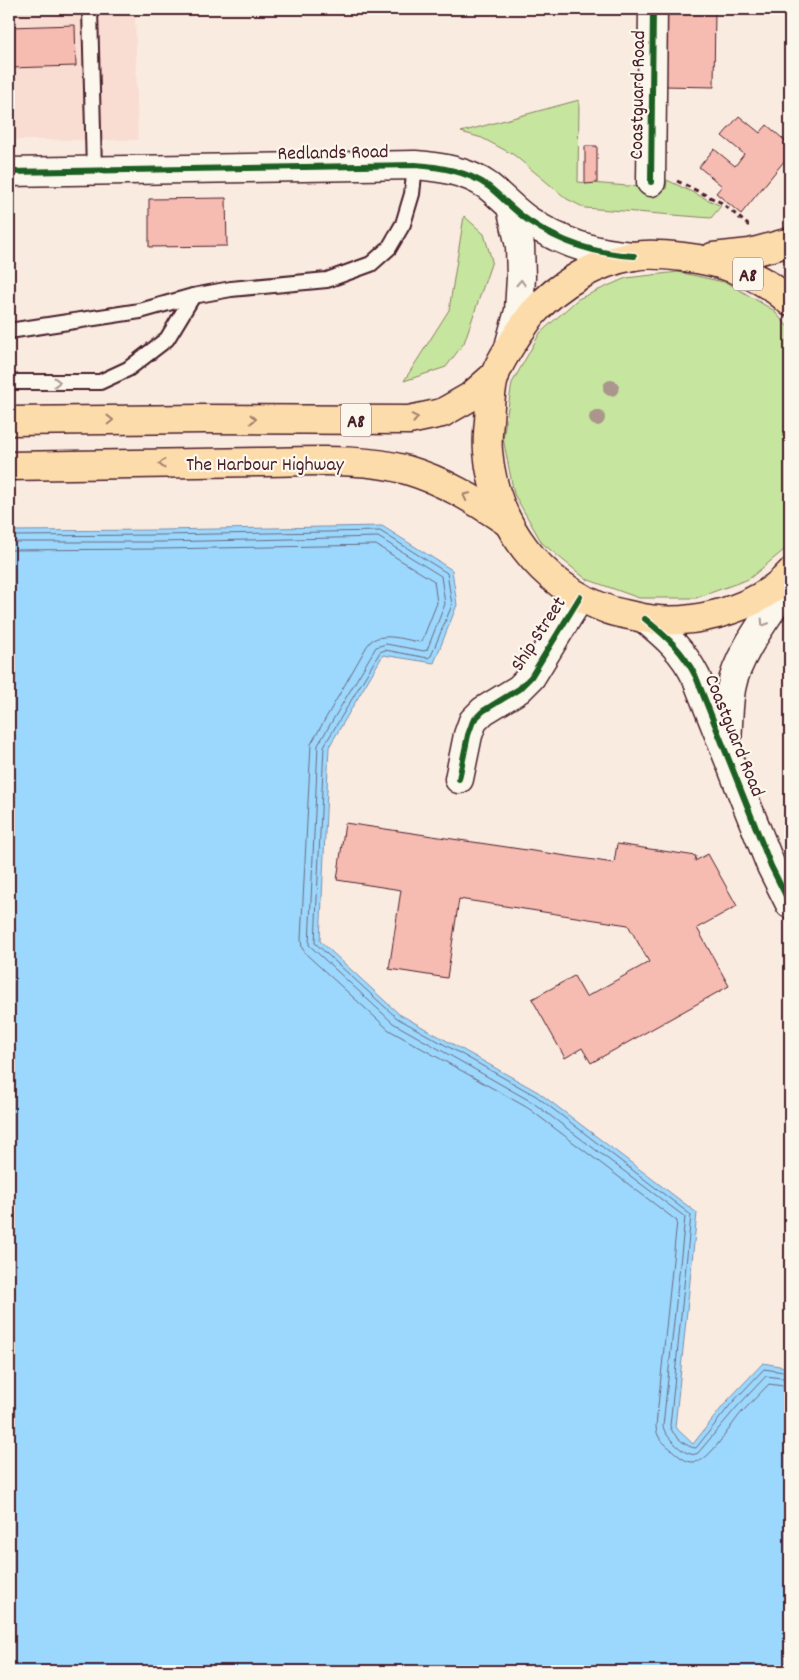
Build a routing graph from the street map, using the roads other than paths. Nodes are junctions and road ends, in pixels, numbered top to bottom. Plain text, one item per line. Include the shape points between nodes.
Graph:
1 (90, 9) edge
2 (653, 9) edge
3 (415, 166) junction
4 (94, 171) junction
5 (9, 172) edge
6 (651, 176) road end
7 (511, 207) junction
8 (790, 242) edge
9 (634, 256) junction
10 (699, 258) junction
11 (193, 296) junction
12 (790, 302) edge
13 (9, 331) edge
14 (508, 348) junction
15 (495, 375) junction
16 (9, 382) edge
17 (9, 421) edge
18 (9, 466) edge
19 (507, 522) junction
20 (790, 574) edge
21 (790, 582) edge
22 (580, 596) junction
23 (645, 619) junction
24 (727, 755) junction
25 (459, 779) dead end
26 (790, 904) edge

1 - 4 lane
2 - 6 street, Coastguard Road
3 - 4 street, Redlands Road
3 - 7 street, Redlands Road via 452,170 470,177 487,185
3 - 11 lane via 412,194 403,224 389,248 371,264 327,280
4 - 5 street, Redlands Road
7 - 9 street, Redlands Road via 546,231 571,242 596,251
14 -> 7 street via 519,311 522,277 520,246
8 - 10 highway, A8 via 750,253
9 - 10 highway, A8
9 - 14 highway, A8 via 590,270 563,285 534,311
10 - 12 highway, A8 via 743,271
11 - 13 lane via 140,311
16 -> 11 lane via 100,382 128,369 167,339
14 - 15 highway, A8
17 -> 15 highway, A8 via 409,420 442,413 470,397
15 - 19 highway, A8 via 487,449 493,486
19 -> 18 highway, The Harbour Highway / A8 via 473,499 440,483 406,470 368,463
19 - 22 highway, A8 via 527,552 553,578
20 - 23 highway, A8 via 754,600 722,612 684,620
21 -> 24 street, Coastguard Road via 737,671 731,688
22 - 23 highway, A8 via 610,610
22 - 25 street, Ship Street via 531,676 515,693 479,714 471,725
23 - 24 street, Coastguard Road via 672,641 688,661
24 - 26 street, Coastguard Road via 771,866

